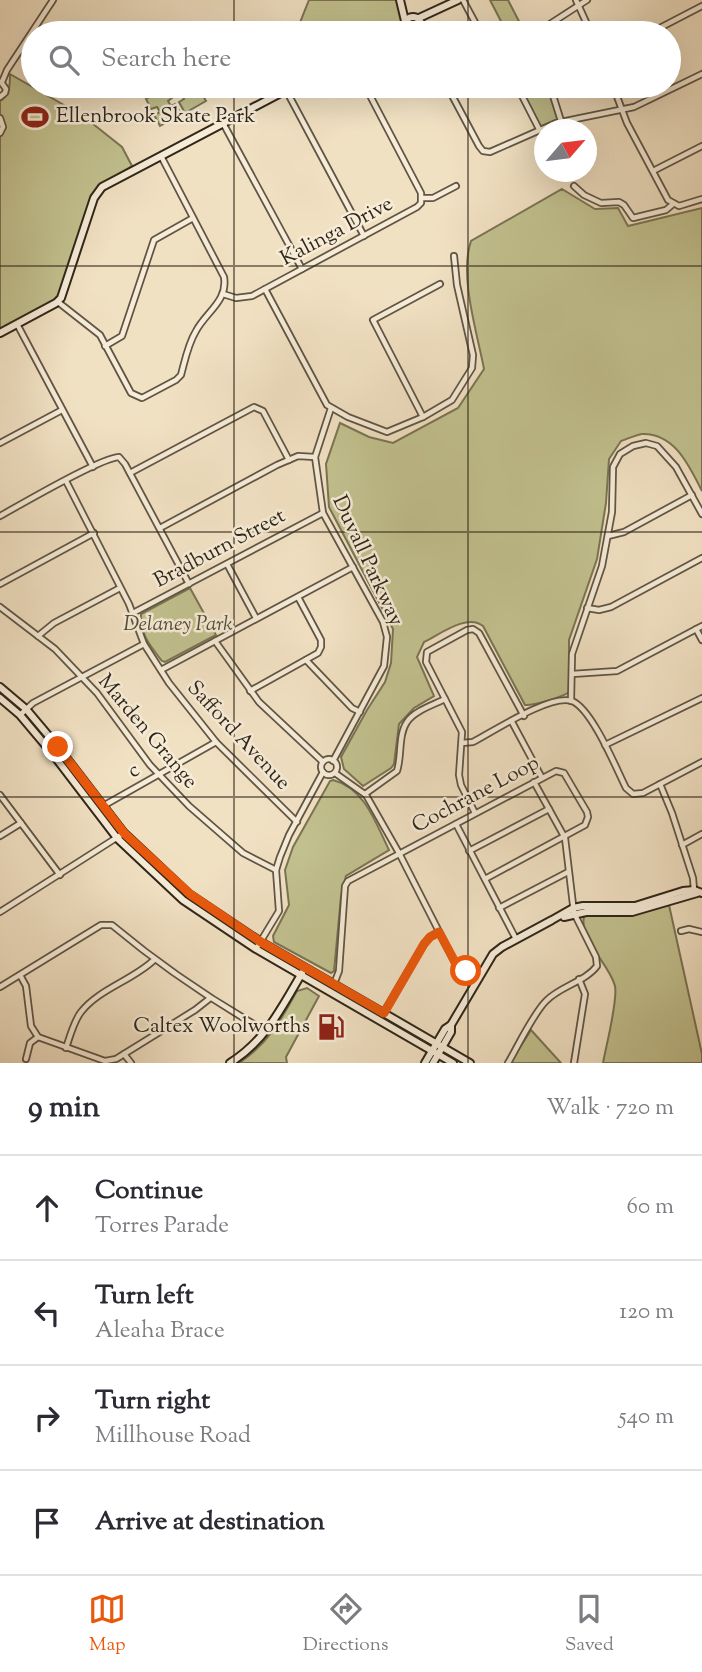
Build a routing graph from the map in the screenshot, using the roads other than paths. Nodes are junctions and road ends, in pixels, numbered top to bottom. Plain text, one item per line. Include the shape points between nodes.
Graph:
1 (53, 0) edge
2 (401, 0) edge
3 (461, 0) edge
4 (587, 0) edge
5 (577, 2) edge
6 (702, 6) edge
7 (39, 21) edge
8 (411, 21) edge
9 (422, 21) edge
10 (474, 21) edge
11 (552, 21) edge
12 (586, 21) edge
13 (673, 21) edge
14 (21, 49) edge
15 (702, 74) edge
16 (1, 82) edge
17 (681, 84) edge
18 (0, 97) edge
19 (271, 98) edge
20 (290, 98) edge
21 (371, 98) edge
22 (454, 98) edge
23 (523, 98) edge
24 (554, 98) edge
25 (618, 98) edge
26 (653, 98) edge
27 (623, 110) junction
28 (0, 118) edge
29 (534, 119) edge
30 (560, 119) edge
31 (572, 119) edge
32 (223, 123) junction
33 (534, 131) edge
34 (0, 133) edge
35 (702, 146) edge
36 (161, 156) junction
37 (653, 171) junction
38 (574, 186) dead end
39 (456, 187) dead end
40 (422, 198) junction
41 (702, 199) edge
42 (673, 204) junction
43 (193, 218) junction
44 (365, 236) junction
45 (454, 256) dead end
46 (302, 269) junction
47 (440, 284) dead end
48 (265, 289) junction
49 (223, 294) junction
50 (58, 302) junction
51 (17, 324) junction
52 (0, 333) edge
53 (105, 346) junction
54 (331, 408) junction
55 (62, 410) junction
56 (422, 416) junction
57 (0, 433) edge
58 (2, 442) edge
59 (315, 457) junction
60 (289, 460) junction
61 (93, 467) junction
62 (130, 473) junction
63 (66, 481) junction
64 (692, 495) junction
65 (323, 513) junction
66 (702, 514) edge
67 (0, 516) edge
68 (159, 527) junction
69 (94, 533) junction
70 (608, 536) junction
71 (702, 558) edge
72 (227, 564) junction
73 (353, 567) junction
74 (0, 584) edge
75 (189, 584) junction
76 (120, 588) junction
77 (298, 597) junction
78 (0, 607) edge
79 (587, 608) junction
80 (133, 613) junction
81 (256, 619) junction
82 (699, 628) edge
83 (38, 636) junction
84 (702, 640) edge
85 (215, 641) junction
86 (144, 644) junction
87 (306, 660) junction
88 (161, 670) junction
89 (572, 674) junction
90 (80, 677) junction
91 (0, 687) edge
92 (250, 691) junction
93 (0, 698) edge
94 (702, 698) edge
95 (445, 699) junction
96 (571, 701) junction
97 (26, 709) junction
98 (360, 712) junction
99 (20, 715) junction
100 (524, 716) junction
101 (512, 722) junction
102 (216, 742) junction
103 (462, 743) junction
104 (605, 745) junction
105 (333, 761) junction
106 (323, 762) junction
107 (702, 762) edge
108 (323, 772) junction
109 (335, 773) junction
110 (159, 775) junction
111 (542, 778) junction
112 (534, 782) junction
113 (660, 784) junction
114 (365, 794) junction
115 (0, 795) edge
116 (103, 806) junction
117 (549, 809) junction
118 (475, 813) junction
119 (21, 822) junction
120 (297, 822) junction
121 (456, 824) junction
122 (702, 834) edge
123 (121, 835) junction
124 (0, 836) edge
125 (565, 838) junction
126 (682, 845) junction
127 (470, 851) junction
128 (399, 853) junction
129 (276, 870) junction
130 (568, 872) junction
131 (60, 875) junction
132 (485, 879) junction
133 (698, 892) edge
134 (190, 894) junction
135 (183, 900) junction
136 (499, 908) junction
137 (574, 911) junction
138 (0, 912) edge
139 (439, 932) junction
140 (681, 932) dead end
141 (702, 932) edge
142 (516, 939) junction
143 (258, 946) junction
144 (154, 960) junction
145 (303, 971) junction
146 (20, 975) junction
147 (579, 979) junction
148 (478, 980) junction
149 (334, 984) junction
150 (0, 987) edge
151 (209, 999) junction
152 (384, 1013) junction
153 (267, 1032) junction
154 (38, 1037) junction
155 (66, 1048) junction
156 (437, 1049) junction
157 (124, 1054) junction
158 (26, 1059) dead end
159 (131, 1063) edge
160 (230, 1063) edge
161 (425, 1063) edge
162 (433, 1063) edge
163 (453, 1063) edge
164 (470, 1063) edge
165 (508, 1063) edge
166 (574, 1063) edge

1 - 7 street
2 - 8 main road
3 - 9 main road
3 - 10 street
4 - 5 street
5 - 11 street
5 - 12 street
6 - 13 street
14 - 16 street
15 - 17 street
16 - 18 street via 6,91
19 - 32 main road
20 - 44 street
21 - 40 street, Kalinga Drive
22 - 33 street via 483,151 496,150
23 - 29 street
24 - 30 street
25 - 27 street
26 - 27 street
27 - 31 street
27 - 37 street
28 - 34 street
32 - 36 main road
32 - 46 street
35 - 37 street
36 - 43 street
36 - 50 main road via 96,193
37 - 42 street
38 - 42 street via 601,203 619,202 633,218
39 - 40 street
40 - 44 street, Kalinga Drive via 417,207
41 - 42 street
43 - 49 street via 223,277
43 - 53 street via 154,240 122,336
44 - 46 street, Kalinga Drive
45 - 56 street via 472,368 452,400
46 - 48 street, Kalinga Drive
47 - 56 street via 373,320
48 - 49 street, Kalinga Drive via 245,299
48 - 54 street
49 - 53 street via 195,331 181,374 142,398 131,393
50 - 51 main road
50 - 53 street via 100,335
51 - 52 main road
51 - 55 street
54 - 56 street via 387,432
54 - 59 street, Duvall Parkway
55 - 58 street
55 - 61 street
57 - 58 street
59 - 60 street
59 - 65 street, Duvall Parkway
60 - 62 street via 263,411 254,407
60 - 68 street
61 - 62 street via 119,457
61 - 63 street
62 - 68 street
63 - 67 street
63 - 69 street, Safford Avenue
64 - 66 street
64 - 70 street
64 - 70 street via 657,446 633,446 620,454 613,467
65 - 72 street, Bradburn Street
65 - 73 street, Duvall Parkway
68 - 75 street
69 - 74 street
69 - 76 street, Safford Avenue
70 - 79 street
71 - 79 street via 611,607
72 - 75 street, Bradburn Street
72 - 81 street
73 - 77 street
73 - 98 street, Duvall Parkway via 387,637 384,666
75 - 80 street, Bradburn Street
76 - 80 street, Safford Avenue
76 - 83 street
77 - 81 street
77 - 87 street via 321,640 318,653
78 - 83 street, Marden Grange
79 - 89 street via 572,654
80 - 86 street, Safford Avenue
81 - 85 street
82 - 84 street
82 - 89 street via 617,671
83 - 90 street, Marden Grange
85 - 88 street
85 - 92 street
86 - 88 street, Safford Avenue
86 - 90 street
87 - 92 street
87 - 98 street
88 - 102 street, Safford Avenue
89 - 96 street
90 - 97 street
90 - 110 street, Marden Grange
91 - 97 main road
92 - 106 street
93 - 99 main road
94 - 104 street
95 - 100 street via 425,656 472,629 481,637
95 - 103 street
95 - 114 street via 407,722 397,771
96 - 100 street via 550,703
96 - 104 street via 588,716
97 - 99 street
97 - 116 main road
98 - 105 street, Duvall Parkway
99 - 123 main road
100 - 101 street
101 - 103 street
101 - 111 street
102 - 110 street, c
102 - 120 street, Safford Avenue
103 - 118 street via 459,775
104 - 113 street via 633,794
105 - 106 street
105 - 109 street
106 - 108 street
107 - 113 street
108 - 109 street
108 - 120 street
109 - 114 street
110 - 116 street, c
110 - 129 street, Marden Grange via 243,853
111 - 112 street, Cochrane Loop
111 - 125 street, Cochrane Loop via 556,771 564,773 587,812 585,825
112 - 117 street
112 - 118 street, Cochrane Loop
113 - 126 street
114 - 128 street
115 - 119 street
116 - 123 main road
117 - 125 street
117 - 127 street
118 - 121 street, Cochrane Loop
119 - 124 street
119 - 131 street
120 - 129 street
121 - 127 street
121 - 128 street, Cochrane Loop
122 - 126 street
123 - 131 street
123 - 134 main road
123 - 135 main road
125 - 130 street
125 - 132 street, Cochrane Loop
126 - 133 street
127 - 132 street
128 - 139 street
128 - 149 street, Cochrane Loop via 345,887 339,971
129 - 143 street via 279,911
130 - 136 street
130 - 137 street
131 - 138 street
132 - 136 street
133 - 137 main road via 632,912
134 - 135 main road
134 - 143 main road
135 - 143 main road
136 - 142 street
137 - 142 main road
137 - 147 street via 597,966
139 - 148 street via 455,962
139 - 152 street via 424,944
140 - 141 street
142 - 148 main road via 493,954
143 - 145 main road
144 - 146 street via 113,925 101,925
144 - 151 street
144 - 155 street via 90,1002 79,1014
145 - 149 main road
145 - 153 main road
145 - 156 main road
146 - 150 street
146 - 154 street via 26,986 31,1026
147 - 165 street via 545,1001
147 - 166 street via 585,994
148 - 156 main road
149 - 152 main road
151 - 153 street
151 - 157 street
152 - 156 main road
153 - 160 main road
154 - 155 street
154 - 158 street via 30,1043
155 - 157 street via 105,1061
156 - 161 main road
156 - 162 main road
156 - 163 main road
156 - 164 main road
157 - 159 street

